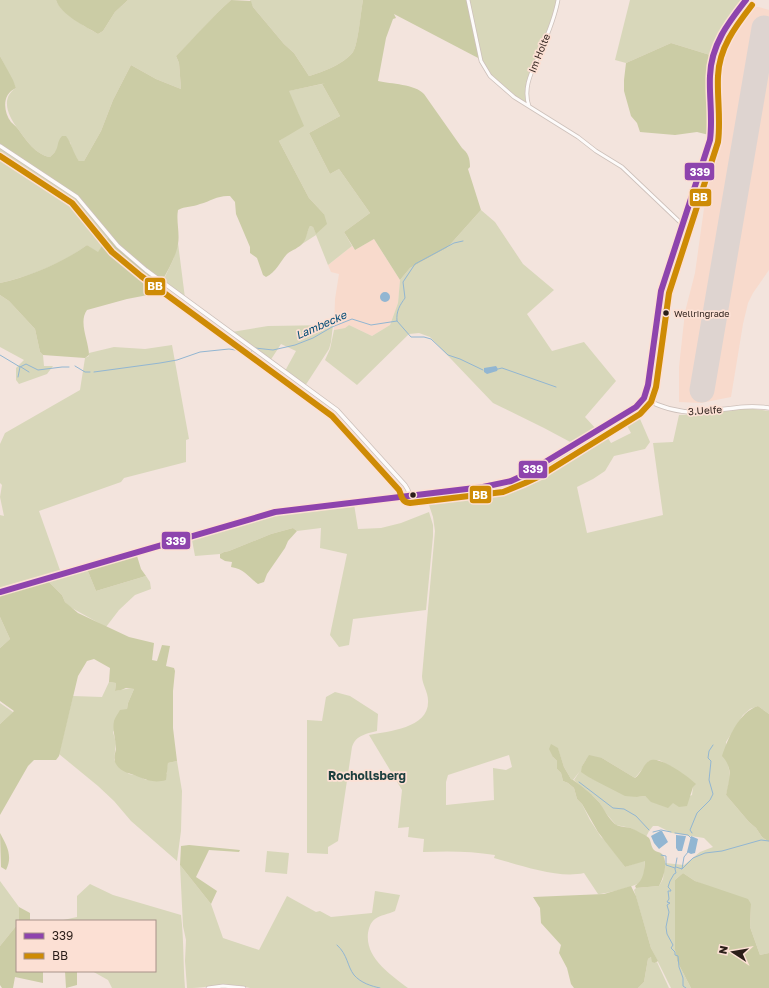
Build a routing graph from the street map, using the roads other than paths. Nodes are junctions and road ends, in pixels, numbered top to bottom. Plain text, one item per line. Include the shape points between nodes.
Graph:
1 (468, 0) edge
2 (558, 0) edge
3 (746, 0) edge
4 (529, 106) junction
5 (0, 146) edge
6 (683, 225) junction
7 (644, 398) junction
8 (769, 408) edge
9 (409, 495) junction
10 (0, 592) edge
11 (208, 988) edge
12 (244, 988) edge

1 - 4 street via 481,61 486,71 505,90
2 - 4 street, Im Holte via 529,80
3 - 6 main road via 714,47 710,68 710,140
4 - 6 street via 622,168
5 - 9 street via 77,197 125,253 340,413 407,487
6 - 7 main road via 660,301
7 - 8 street, 3.Uelfe via 666,408 687,412 740,406
7 - 9 main road via 636,408 536,469 511,481 483,487
9 - 10 main road via 275,512
11 - 12 street

